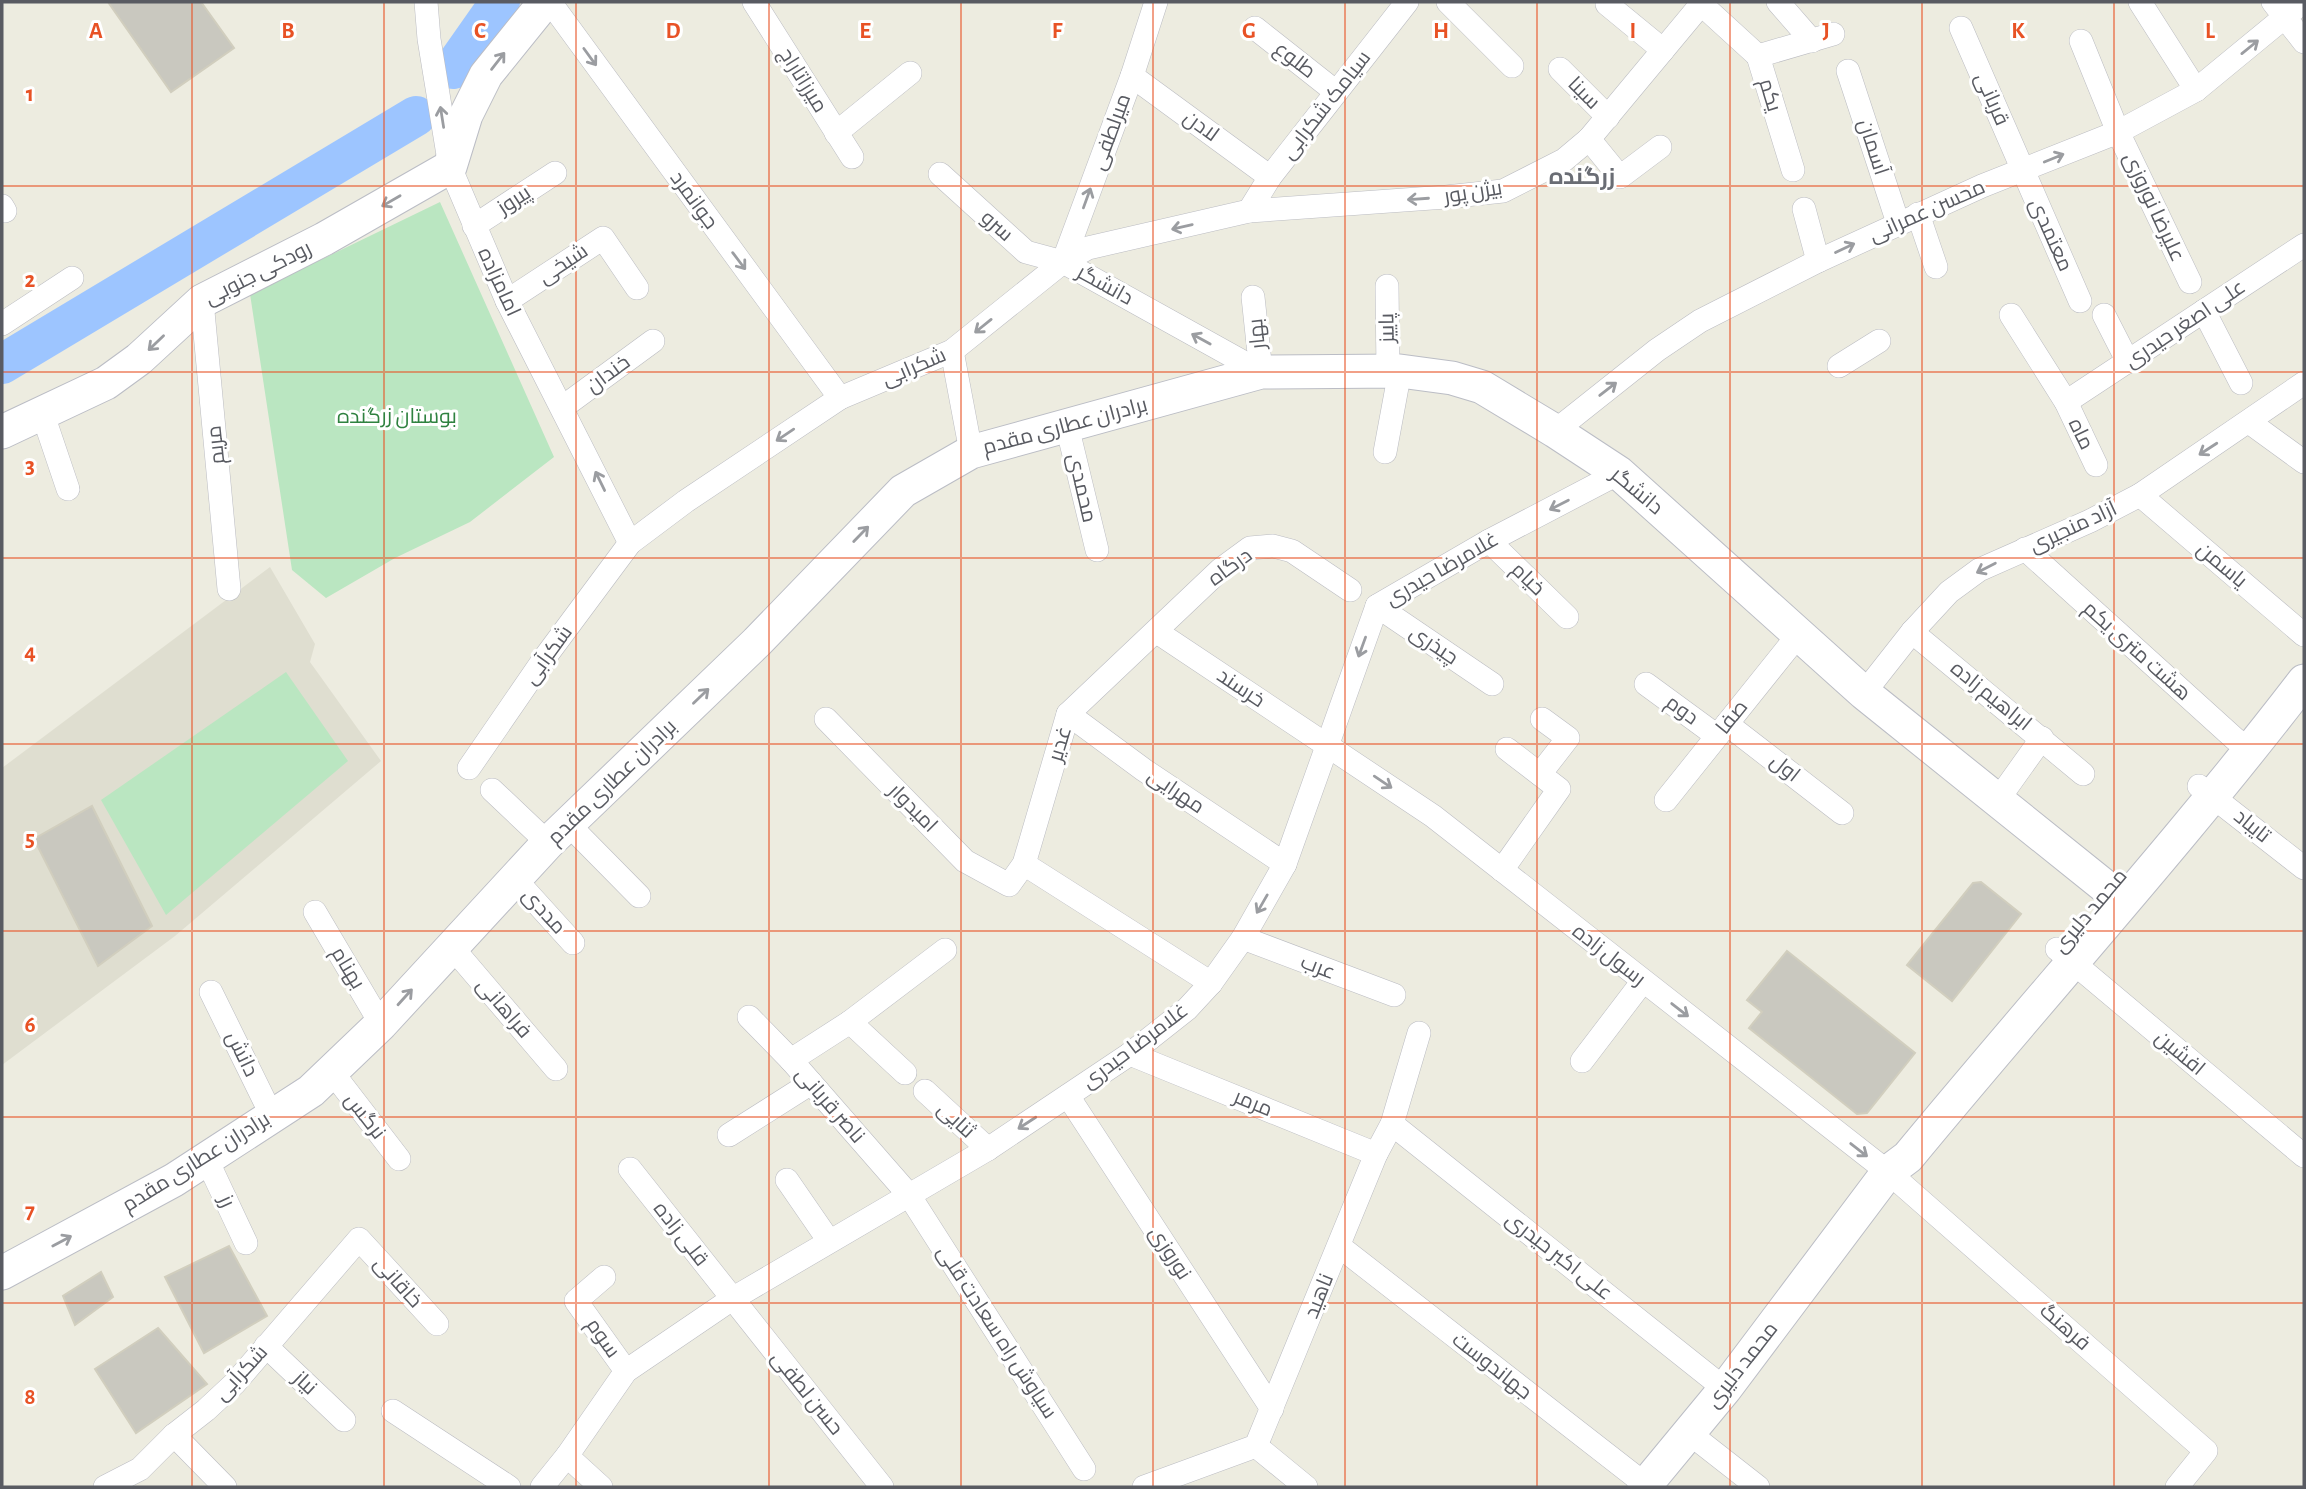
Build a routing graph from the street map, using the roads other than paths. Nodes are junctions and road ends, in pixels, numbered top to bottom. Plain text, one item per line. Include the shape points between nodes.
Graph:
1 (426, 2) edge
2 (545, 2) edge
3 (550, 2) edge
4 (754, 2) edge
5 (1156, 2) edge
6 (1407, 2) edge
7 (1448, 2) edge
8 (1778, 2) edge
9 (2140, 2) edge
10 (2303, 2) edge
11 (1702, 3) edge
12 (1607, 4) dead end
13 (2280, 10) edge
14 (1255, 28) dead end
15 (1961, 28) dead end
16 (2081, 41) dead end
17 (2304, 42) edge
18 (1663, 50) junction
19 (1758, 56) junction
20 (1512, 66) dead end
21 (1560, 69) dead end
22 (1848, 71) dead end
23 (910, 73) dead end
24 (1132, 76) junction
25 (2196, 90) junction
26 (1336, 92) junction
27 (1608, 117) junction
28 (2118, 132) junction
29 (836, 133) junction
30 (1589, 139) junction
31 (1660, 147) dead end
32 (852, 158) dead end
33 (450, 167) junction
34 (1793, 170) dead end
35 (2023, 170) junction
36 (555, 173) dead end
37 (940, 174) dead end
38 (1270, 177) junction
39 (1804, 209) dead end
40 (1249, 211) junction
41 (1908, 219) junction
42 (474, 226) junction
43 (2304, 245) edge
44 (1818, 261) junction
45 (1063, 262) junction
46 (1936, 267) dead end
47 (72, 278) dead end
48 (2190, 282) dead end
49 (1387, 286) dead end
50 (637, 288) dead end
51 (1253, 296) dead end
52 (202, 301) junction
53 (508, 301) junction
54 (2080, 301) dead end
55 (2204, 311) junction
56 (2011, 315) dead end
57 (2104, 315) dead end
58 (2, 324) edge
59 (653, 341) dead end
60 (1879, 341) dead end
61 (952, 351) junction
62 (2128, 362) junction
63 (1839, 366) dead end
64 (1394, 371) junction
65 (1261, 372) junction
66 (2241, 383) dead end
67 (2304, 383) edge
68 (840, 398) junction
69 (2066, 402) junction
70 (563, 407) junction
71 (42, 412) junction
72 (2249, 422) junction
73 (1068, 426) junction
74 (1555, 431) junction
75 (2, 432) edge
76 (971, 452) junction
77 (1385, 453) dead end
78 (2304, 462) edge
79 (2096, 465) dead end
80 (1619, 473) junction
81 (68, 489) dead end
82 (2140, 495) junction
83 (1489, 541) junction
84 (630, 542) junction
85 (2025, 549) junction
86 (1097, 550) dead end
87 (229, 589) dead end
88 (1350, 590) dead end
89 (1377, 606) junction
90 (1566, 617) dead end
91 (1157, 632) junction
92 (1912, 632) junction
93 (1799, 634) junction
94 (2304, 635) edge
95 (2304, 655) edge
96 (2304, 681) edge
97 (1492, 684) dead end
98 (1646, 684) dead end
99 (1864, 693) junction
100 (1068, 715) junction
101 (825, 719) dead end
102 (1542, 719) dead end
103 (1722, 730) junction
104 (2042, 738) junction
105 (1326, 744) junction
106 (2243, 745) junction
107 (1507, 749) dead end
108 (469, 768) dead end
109 (1541, 774) junction
110 (2083, 774) dead end
111 (492, 790) dead end
112 (2206, 790) junction
113 (1666, 800) dead end
114 (1997, 801) junction
115 (1842, 813) dead end
116 (558, 833) junction
117 (1024, 864) junction
118 (1286, 864) junction
119 (2304, 868) edge
120 (1502, 870) junction
121 (514, 879) junction
122 (1009, 885) joint
123 (639, 895) dead end
124 (2115, 895) junction
125 (315, 912) dead end
126 (1243, 938) junction
127 (573, 943) dead end
128 (451, 946) junction
129 (945, 950) dead end
130 (2064, 955) junction
131 (1643, 981) junction
132 (1211, 983) junction
133 (211, 992) dead end
134 (1394, 995) dead end
135 (749, 1017) dead end
136 (850, 1022) junction
137 (381, 1024) junction
138 (1419, 1033) dead end
139 (1130, 1054) junction
140 (791, 1060) junction
141 (1582, 1061) dead end
142 (556, 1069) dead end
143 (332, 1072) junction
144 (905, 1073) dead end
145 (811, 1083) junction
146 (925, 1091) dead end
147 (1068, 1096) junction
148 (272, 1116) junction
149 (1392, 1124) junction
150 (729, 1135) dead end
151 (988, 1149) junction
152 (1376, 1154) junction
153 (2304, 1156) edge
154 (399, 1159) dead end
155 (207, 1160) junction
156 (630, 1169) dead end
157 (1888, 1172) junction
158 (787, 1180) dead end
159 (909, 1195) junction
160 (359, 1239) joint
161 (829, 1241) junction
162 (246, 1243) dead end
163 (1339, 1247) junction
164 (2, 1273) edge
165 (604, 1277) dead end
166 (732, 1299) junction
167 (437, 1324) dead end
168 (267, 1346) junction
169 (626, 1371) junction
170 (1725, 1388) junction
171 (1272, 1409) junction
172 (393, 1411) dead end
173 (344, 1420) dead end
174 (1689, 1433) junction
175 (174, 1435) junction
176 (1256, 1446) junction
177 (568, 1456) junction
178 (1084, 1469) dead end
179 (140, 1478) edge
180 (1645, 1486) edge
181 (105, 1487) edge
182 (225, 1487) edge
183 (509, 1487) edge
184 (542, 1487) edge
185 (601, 1487) edge
186 (882, 1487) edge
187 (1144, 1487) edge
188 (1306, 1487) edge
189 (1759, 1487) edge
190 (2177, 1487) edge

33 -> 1 street, امامزاده
33 -> 2 street via 466,115 486,75
3 -> 68 street, جوانمرد
4 - 29 street, میرزاتاراج
5 - 24 street, میرلطفی
6 - 26 street, سیامک شکرابی
7 - 20 street
8 - 19 street, یکم via 1823,38
9 - 25 street
10 - 13 street, محسن عمرانی
11 - 18 street, بیژن پور
11 - 19 street
12 - 18 street
13 - 17 street
25 -> 13 street, محسن عمرانی
14 - 26 street, طلوع
15 - 35 street, قربانی
16 - 28 street, علیرضا نوروزی
18 - 27 street, بیژن پور
19 - 34 street, یکم
21 - 27 street, سینا
22 - 41 street, آسمان
23 - 29 street
24 - 38 street, لادن
45 -> 24 street, میرلطفی
25 - 28 street, محسن عمرانی
26 - 38 street, سیامک شکرابی
27 - 30 street, بیژن پور
35 -> 28 street, محسن عمرانی
28 - 48 street, علیرضا نوروزی
29 - 32 street, میرزاتاراج
30 - 31 street via 1620,177
30 -> 40 street, بیژن پور via 1564,160 1503,191
33 - 42 street, امامزاده
33 -> 52 street, رودکی جنوبی
35 - 41 street, محسن عمرانی
35 - 54 street, معتمدی
36 - 42 street, پیروز
37 - 45 street, سرو via 1026,252
38 - 40 street, سیامک شکرابی
39 - 44 street
40 -> 45 street, شکرابی via 1088,248
44 -> 41 street, محسن عمرانی
41 - 46 street
42 - 53 street, امامزاده
43 - 55 street, علی اصغر حیدری
74 -> 44 street, محسن عمرانی via 1700,321
45 -> 61 street, شکرابی
65 -> 45 street, دانشگر
47 - 58 street
49 - 64 street, پاییز
50 - 53 street, شیخی via 603,238
51 - 65 street, بهار
52 -> 71 street, رودکی جنوبی via 114,377
52 - 87 street, مریم
53 - 70 street, امامزاده
55 - 62 street, علی اصغر حیدری
55 - 66 street
56 - 69 street
57 - 62 street
59 - 70 street, خندان
60 - 63 street
61 - 68 street, شکرابی
61 - 76 street
62 - 69 street, علی اصغر حیدری
64 - 65 street, دانشگر
64 - 74 street, دانشگر via 1482,387
64 - 77 street, پاییز
65 - 73 street, برادران عطاری مقدم
67 - 72 street, آزاد منجیری
68 -> 84 street, شکرابی
69 - 79 street, ماه
84 -> 70 street, امامزاده
71 - 75 street, رودکی جنوبی
71 - 81 street
72 - 78 street
72 -> 82 street, آزاد منجیری
73 - 76 street, برادران عطاری مقدم
73 - 86 street, محمدی
74 - 80 street, دانشگر
116 -> 76 street, برادران عطاری مقدم via 757,642 903,491
80 -> 83 street, غلامرضا حیدری
80 - 93 street, دانشگر
82 - 85 street, آزاد منجیری
82 - 94 street, یاسمن
83 - 89 street, غلامرضا حیدری
83 - 90 street, خیام
84 - 108 street, شکرآبی
85 -> 92 street, آزاد منجیری via 1979,570 1949,592
85 - 106 street, هشت متری یکم
88 - 91 street, درگاه via 1292,551 1273,546 1250,548 1220,570
89 - 97 street, چیذری
89 -> 105 street, غلامرضا حیدری
91 - 100 street, غدیر
91 - 105 street, خرسند
92 - 99 street, آزاد منجیری
92 - 104 street, ابراهیم زاده
93 - 99 street, دانشگر
93 - 103 street, صفا
95 - 106 street, محمد دلیری
96 - 106 street, محمد دلیری
98 - 103 street, دوم
99 - 114 street, دانشگر
100 - 117 street, غدیر
100 - 118 street, مهرایی
101 - 122 street, امیدوار via 965,861
102 - 109 street via 1568,738
103 - 113 street, صفا
103 - 115 street, اول
104 - 110 street
104 - 114 street, ابراهیم زاده
105 - 118 street, غلامرضا حیدری
105 -> 120 street, رسول زاده via 1433,816
106 - 112 street, محمد دلیری
107 - 109 street
109 - 120 street via 1559,789
111 - 116 street
112 - 119 street, تایباد
112 - 124 street, محمد دلیری
114 - 124 street, دانشگر
116 - 121 street, برادران عطاری مقدم
116 - 123 street
117 - 122 street, غدیر
117 - 132 street
118 -> 126 street, غلامرضا حیدری
120 - 131 street, رسول زاده
121 - 127 street, مددی
121 - 128 street, برادران عطاری مقدم
124 - 130 street, محمد دلیری
125 - 137 street, بهنام
126 - 132 street, غلامرضا حیدری
126 - 134 street, عرب
137 -> 128 street, برادران عطاری مقدم
128 - 142 street, فراهانی
129 - 136 street
130 - 153 street, افشین
130 - 157 street, محمد دلیری via 1908,1157
131 - 141 street
131 -> 157 street, رسول زاده
132 - 139 street, غلامرضا حیدری via 1187,1009
133 - 148 street, دانش
135 - 140 street, ناصر قربانی
136 - 140 street
136 - 144 street
137 - 143 street, برادران عطاری مقدم
138 - 149 street, ناهید
139 - 147 street, غلامرضا حیدری
139 - 152 street, مرمر
140 - 145 street, ناصر قربانی
143 - 148 street, برادران عطاری مقدم
143 - 154 street, نرگس
145 - 150 street
145 - 159 street, ناصر قربانی
146 - 151 street, ثنایی
147 -> 151 street, غلامرضا حیدری
147 - 171 street, نوروزی
148 - 155 street, برادران عطاری مقدم
149 - 152 street, ناهید
149 - 170 street, علی اکبر حیدری
151 - 159 street, غلامرضا حیدری
152 - 163 street, ناهید
155 - 162 street, رز
164 -> 155 street, برادران عطاری مقدم
156 - 166 street, قلی زاده
157 - 170 street, محمد دلیری
157 - 190 street, فرهنگ via 2206,1451
158 - 161 street
159 - 161 street, غلامرضا حیدری
159 - 178 street, سیاوش راه سعادت قلی
160 - 167 street, خاقانی
160 - 168 street, شکرآبی
161 - 166 street, غلامرضا حیدری
163 - 171 street, ناهید
163 - 180 street, جهاندوست
165 - 169 street, سوم via 576,1301
166 - 169 street, غلامرضا حیدری
166 - 186 street, حسن لطفی
168 - 173 street, نیاز
168 - 175 street, شکرآبی via 235,1383
169 - 177 street, غلامرضا حیدری
170 - 174 street, محمد دلیری
171 - 176 street, ناهید
172 - 183 street
174 - 180 street, محمد دلیری
174 - 189 street
175 - 179 street, شکرآبی
175 - 182 street
176 - 187 street
176 - 188 street
177 - 184 street, غلامرضا حیدری
177 - 185 street
179 - 181 street, شکرآبی

